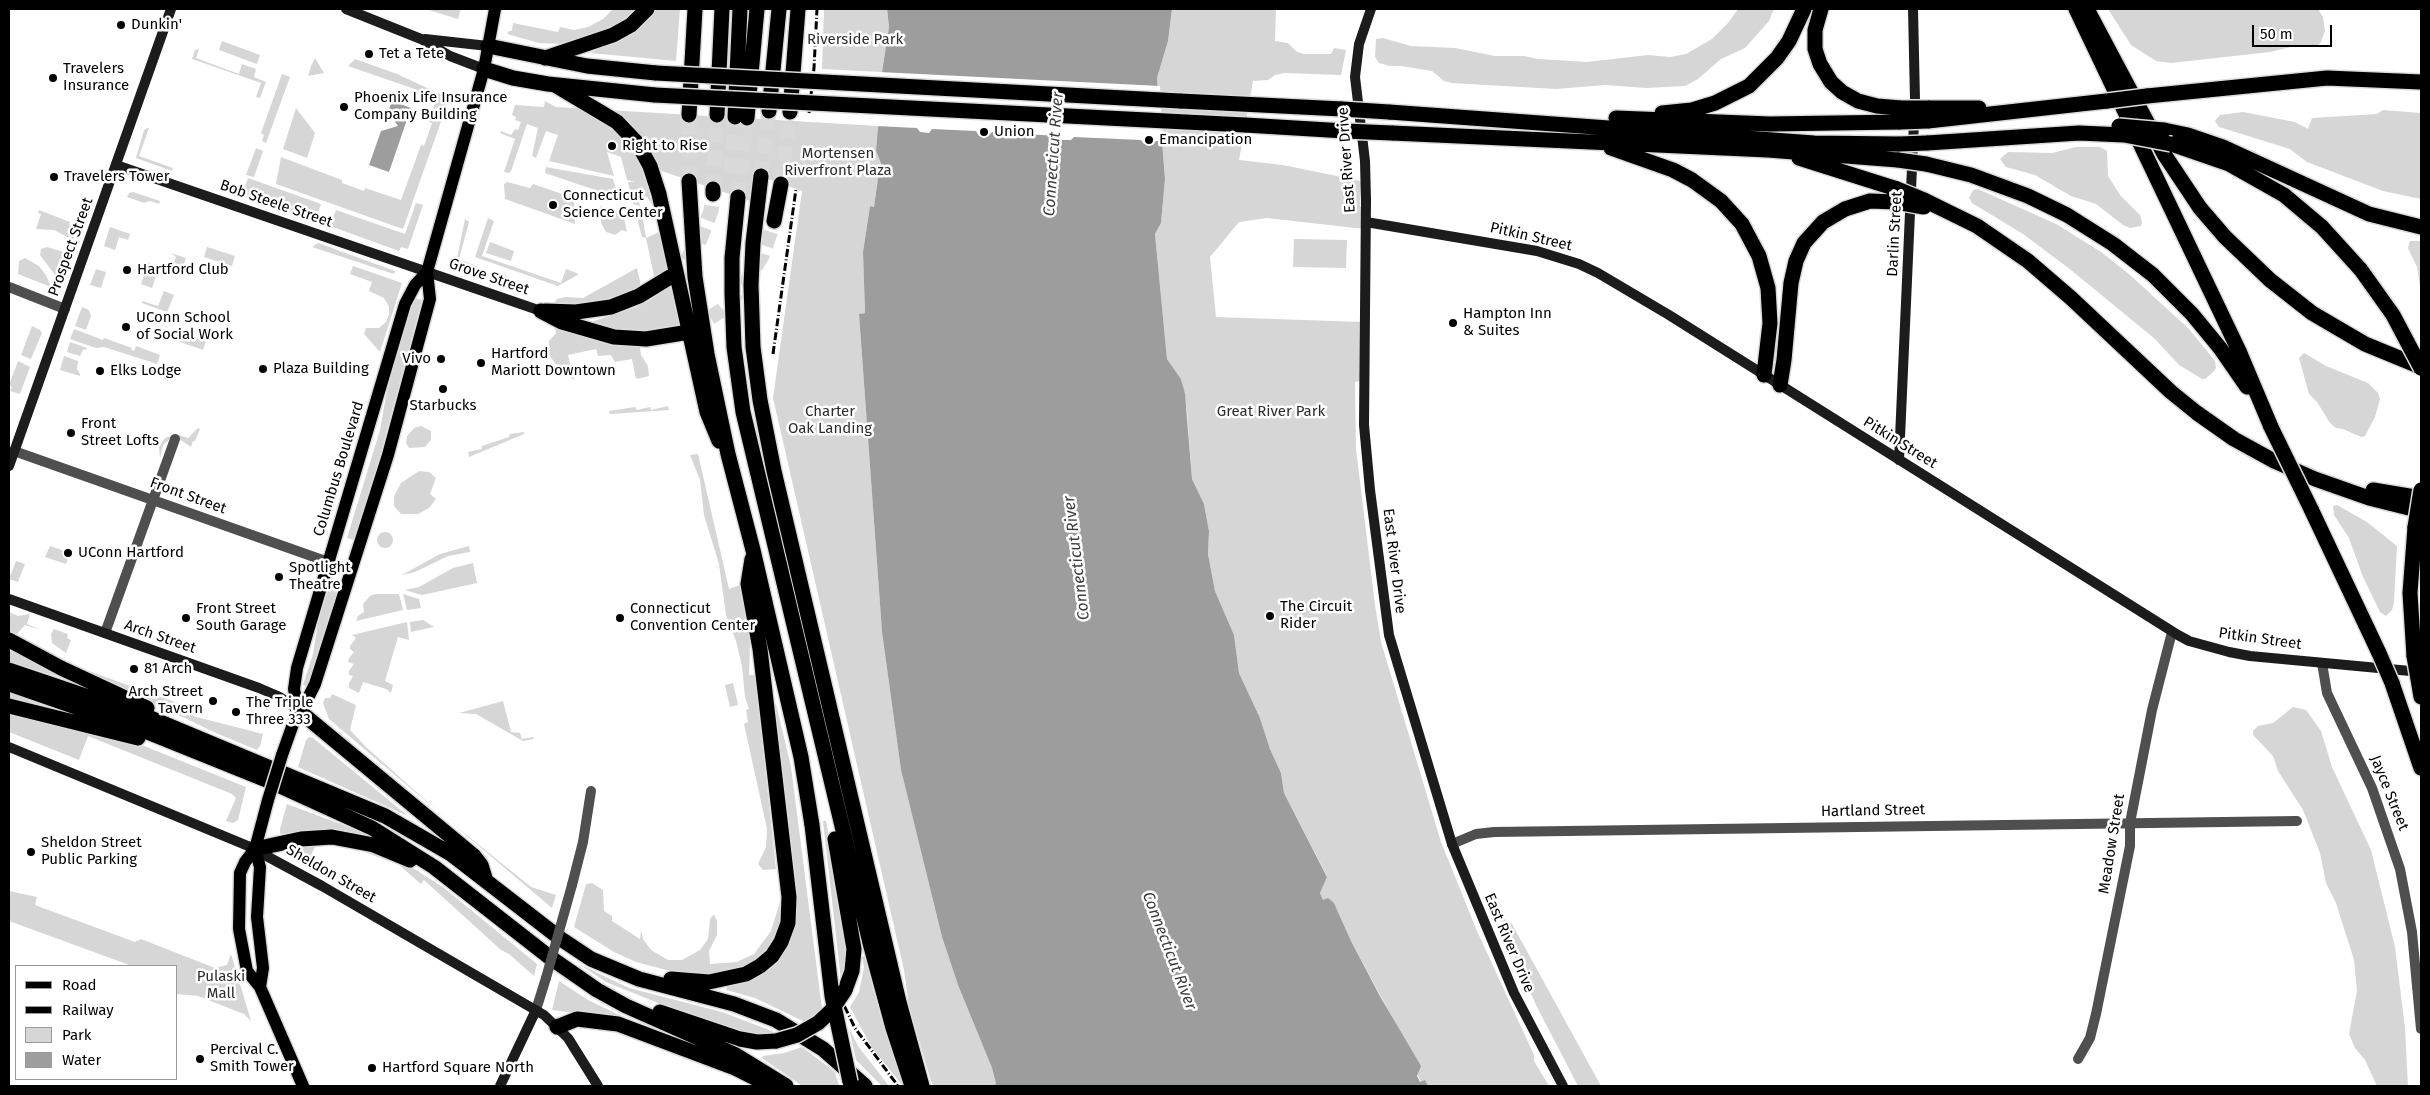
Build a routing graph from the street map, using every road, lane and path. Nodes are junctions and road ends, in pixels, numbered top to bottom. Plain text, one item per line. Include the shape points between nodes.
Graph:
1 (171, 9) edge
2 (346, 9) edge
3 (495, 9) edge
4 (647, 9) edge
5 (690, 9) edge
6 (695, 9) edge
7 (722, 9) edge
8 (740, 9) edge
9 (757, 9) edge
10 (779, 9) edge
11 (798, 9) edge
12 (1371, 9) edge
13 (1804, 9) edge
14 (1820, 9) edge
15 (1913, 9) edge
16 (2076, 9) edge
17 (2087, 9) edge
18 (693, 32) junction
19 (421, 39) junction
20 (488, 46) junction
21 (545, 58) junction
22 (484, 69) junction
23 (2421, 82) edge
24 (555, 85) junction
25 (769, 111) tunnel mouth
26 (790, 112) tunnel mouth
27 (1389, 112) junction
28 (689, 114) tunnel mouth
29 (717, 115) tunnel mouth
30 (1900, 115) junction
31 (1604, 118) junction
32 (2127, 133) junction
33 (1595, 142) junction
34 (1768, 150) junction
35 (116, 165) junction
36 (760, 176) tunnel mouth
37 (689, 180) tunnel mouth
38 (782, 184) tunnel mouth
39 (1897, 195) junction
40 (734, 196) tunnel mouth
41 (774, 222) tunnel mouth
42 (1366, 222) junction
43 (2421, 227) edge
44 (427, 272) junction
45 (670, 277) tunnel mouth
46 (9, 287) edge
47 (65, 309) junction
48 (541, 311) junction
49 (683, 333) tunnel mouth
50 (2347, 334) junction
51 (2421, 358) edge
52 (2421, 368) edge
53 (1764, 375) junction
54 (1780, 385) junction
55 (2271, 427) junction
56 (175, 439) dead end
57 (14, 451) junction
58 (728, 454) junction
59 (1899, 460) junction
60 (9, 466) edge
61 (2315, 479) junction
62 (2421, 490) edge
63 (2421, 498) edge
64 (153, 500) junction
65 (2421, 511) edge
66 (753, 550) junction
67 (328, 562) junction
68 (351, 570) junction
69 (9, 600) edge
70 (2172, 632) junction
71 (105, 633) junction
72 (9, 640) edge
73 (2322, 663) junction
74 (9, 670) edge
75 (9, 684) edge
76 (2420, 685) edge
77 (9, 706) edge
78 (298, 710) junction
79 (179, 730) junction
80 (9, 747) edge
81 (230, 765) junction
82 (2421, 768) edge
83 (591, 792) dead end
84 (836, 798) junction
85 (2297, 821) dead end
86 (2130, 823) junction
87 (1452, 844) junction
88 (255, 849) junction
89 (450, 878) junction
90 (486, 879) junction
91 (633, 977) junction
92 (260, 987) junction
93 (618, 1002) junction
94 (536, 1010) junction
95 (895, 1011) junction
96 (557, 1026) junction
97 (2421, 1029) edge
98 (2078, 1059) dead end
99 (303, 1086) edge
100 (500, 1086) edge
101 (598, 1086) edge
102 (771, 1086) edge
103 (786, 1086) edge
104 (851, 1086) edge
105 (865, 1086) edge
106 (912, 1086) edge
107 (922, 1086) edge
108 (1563, 1086) edge

1 - 35 street, Prospect Street
2 - 19 street
3 - 20 main road, Columbus Boulevard
4 - 21 highway via 631,25 613,35
5 - 18 highway
6 - 18 highway
7 - 29 highway
8 - 9 highway via 741,117
10 - 25 highway
11 - 26 highway
12 - 42 street, East River Drive via 1359,44 1355,77 1365,162
13 - 31 highway via 1777,58 1761,76 1739,92 1692,110
14 - 30 highway via 1815,30 1816,49 1821,66 1833,84 1844,94 1865,104
15 - 59 street, Darlin Street via 1915,100
16 - 32 highway
17 - 50 highway via 2161,149 2206,215 2238,252 2270,280
18 - 28 highway
19 - 20 street
19 - 22 street via 456,59
20 - 21 highway
20 - 22 main road, Columbus Boulevard
21 - 27 highway, bridge via 656,73
22 - 24 highway
22 - 44 main road, Columbus Boulevard
23 - 30 highway, bridge via 2327,78 2043,109
24 - 33 highway, bridge via 655,95
24 - 58 highway via 617,122 638,144 650,166 707,412 718,440
27 - 31 highway via 1479,111
27 - 32 highway, bridge via 1814,143 1927,143 2004,138 2065,129
30 - 31 highway via 1770,124
32 - 43 highway, bridge via 2164,130 2188,135 2228,149 2369,214
32 - 52 highway, bridge via 2222,161 2280,192 2322,227 2361,270 2393,315
32 - 55 highway via 2239,351
33 - 34 highway
33 - 53 highway via 1684,176 1721,201 1742,224 1759,256 1768,288 1770,323
34 - 39 highway via 1848,172
34 - 55 highway, bridge via 1926,164 1971,175 2028,196 2083,225 2128,255 2166,288 2204,328 2243,380
35 - 44 street, Bob Steele Street
35 - 47 street, Prospect Street
36 - 95 highway via 751,285 753,346 760,400
37 - 58 highway via 698,302
38 - 41 highway
39 - 54 highway via 1845,209 1823,222 1804,243 1792,275
39 - 61 highway, bridge via 1940,207 1992,235 2033,265 2197,413 2254,450
40 - 84 highway via 732,292 736,369 748,436
42 - 53 street, Pitkin Street via 1537,251 1579,264 1616,283
42 - 87 street, East River Drive via 1364,436 1387,621 1397,666
44 - 48 street, Grove Street
44 - 67 main road, Columbus Boulevard via 415,285 405,304
44 - 68 main road, Columbus Boulevard via 429,304 388,455
45 - 48 highway via 639,296 610,307 576,312
46 - 47 street
47 - 57 street, Prospect Street
48 - 49 highway via 562,322 614,337 646,339
50 - 51 highway
50 - 52 highway
53 - 54 street, Pitkin Street
54 - 59 street, Pitkin Street
55 - 82 highway, bridge via 2379,653
56 - 64 street
57 - 60 street, Prospect Street
57 - 64 street, Front Street
58 - 66 highway
59 - 70 street, Pitkin Street
61 - 63 highway
61 - 65 highway via 2369,498
62 - 76 highway, bridge via 2410,593 2414,656
64 - 67 street, Front Street
64 - 71 street
66 - 91 highway via 748,584 760,649 789,896 787,926 778,947 766,962 737,978 704,982
66 - 104 highway, bridge via 801,757 833,1003
67 - 68 street, Front Street
67 - 78 main road, Columbus Boulevard via 294,678
68 - 78 main road, Columbus Boulevard via 313,690
69 - 71 street, Arch Street
70 - 73 street, Pitkin Street via 2229,652
70 - 86 street, Meadow Street via 2152,710
71 - 78 street, Arch Street via 260,688
72 - 79 highway via 150,709
73 - 76 street, Pitkin Street
73 - 97 street, Jayce Street via 2327,693 2372,788 2398,863 2412,932
74 - 79 highway
75 - 81 highway via 120,721
77 - 81 highway via 104,728 203,760
78 - 88 main road, Columbus Boulevard, bridge
78 - 90 highway via 474,856
79 - 90 highway via 385,816 436,844
80 - 88 street, Sheldon Street
81 - 89 highway via 372,828
83 - 94 street, bridge via 583,842
84 - 93 highway, bridge via 831,817 854,949 852,971 845,990 836,1006 821,1021 797,1035 757,1042
84 - 95 highway via 870,943
85 - 86 street, Hartland Street
86 - 87 street, Hartland Street via 1494,832 1476,834
86 - 98 street, Meadow Street via 2130,846 2096,1014 2090,1038
87 - 108 street, East River Drive via 1514,993
88 - 89 highway via 309,838 352,840 383,848
88 - 92 main road, Columbus Boulevard via 260,867 257,917 263,968
88 - 92 main road, Columbus Boulevard via 240,873 238,911 246,967
88 - 94 street, Sheldon Street
89 - 93 highway via 553,960
90 - 91 highway via 578,951
91 - 105 highway via 734,1004 776,1020 823,1049
92 - 99 main road, Columbus Boulevard
93 - 103 highway via 734,1054
94 - 96 street, Sheldon Street
94 - 100 street
95 - 106 highway
95 - 107 highway
96 - 101 street, Sheldon Street via 571,1042
96 - 102 highway via 577,1019 618,1024 734,1068

